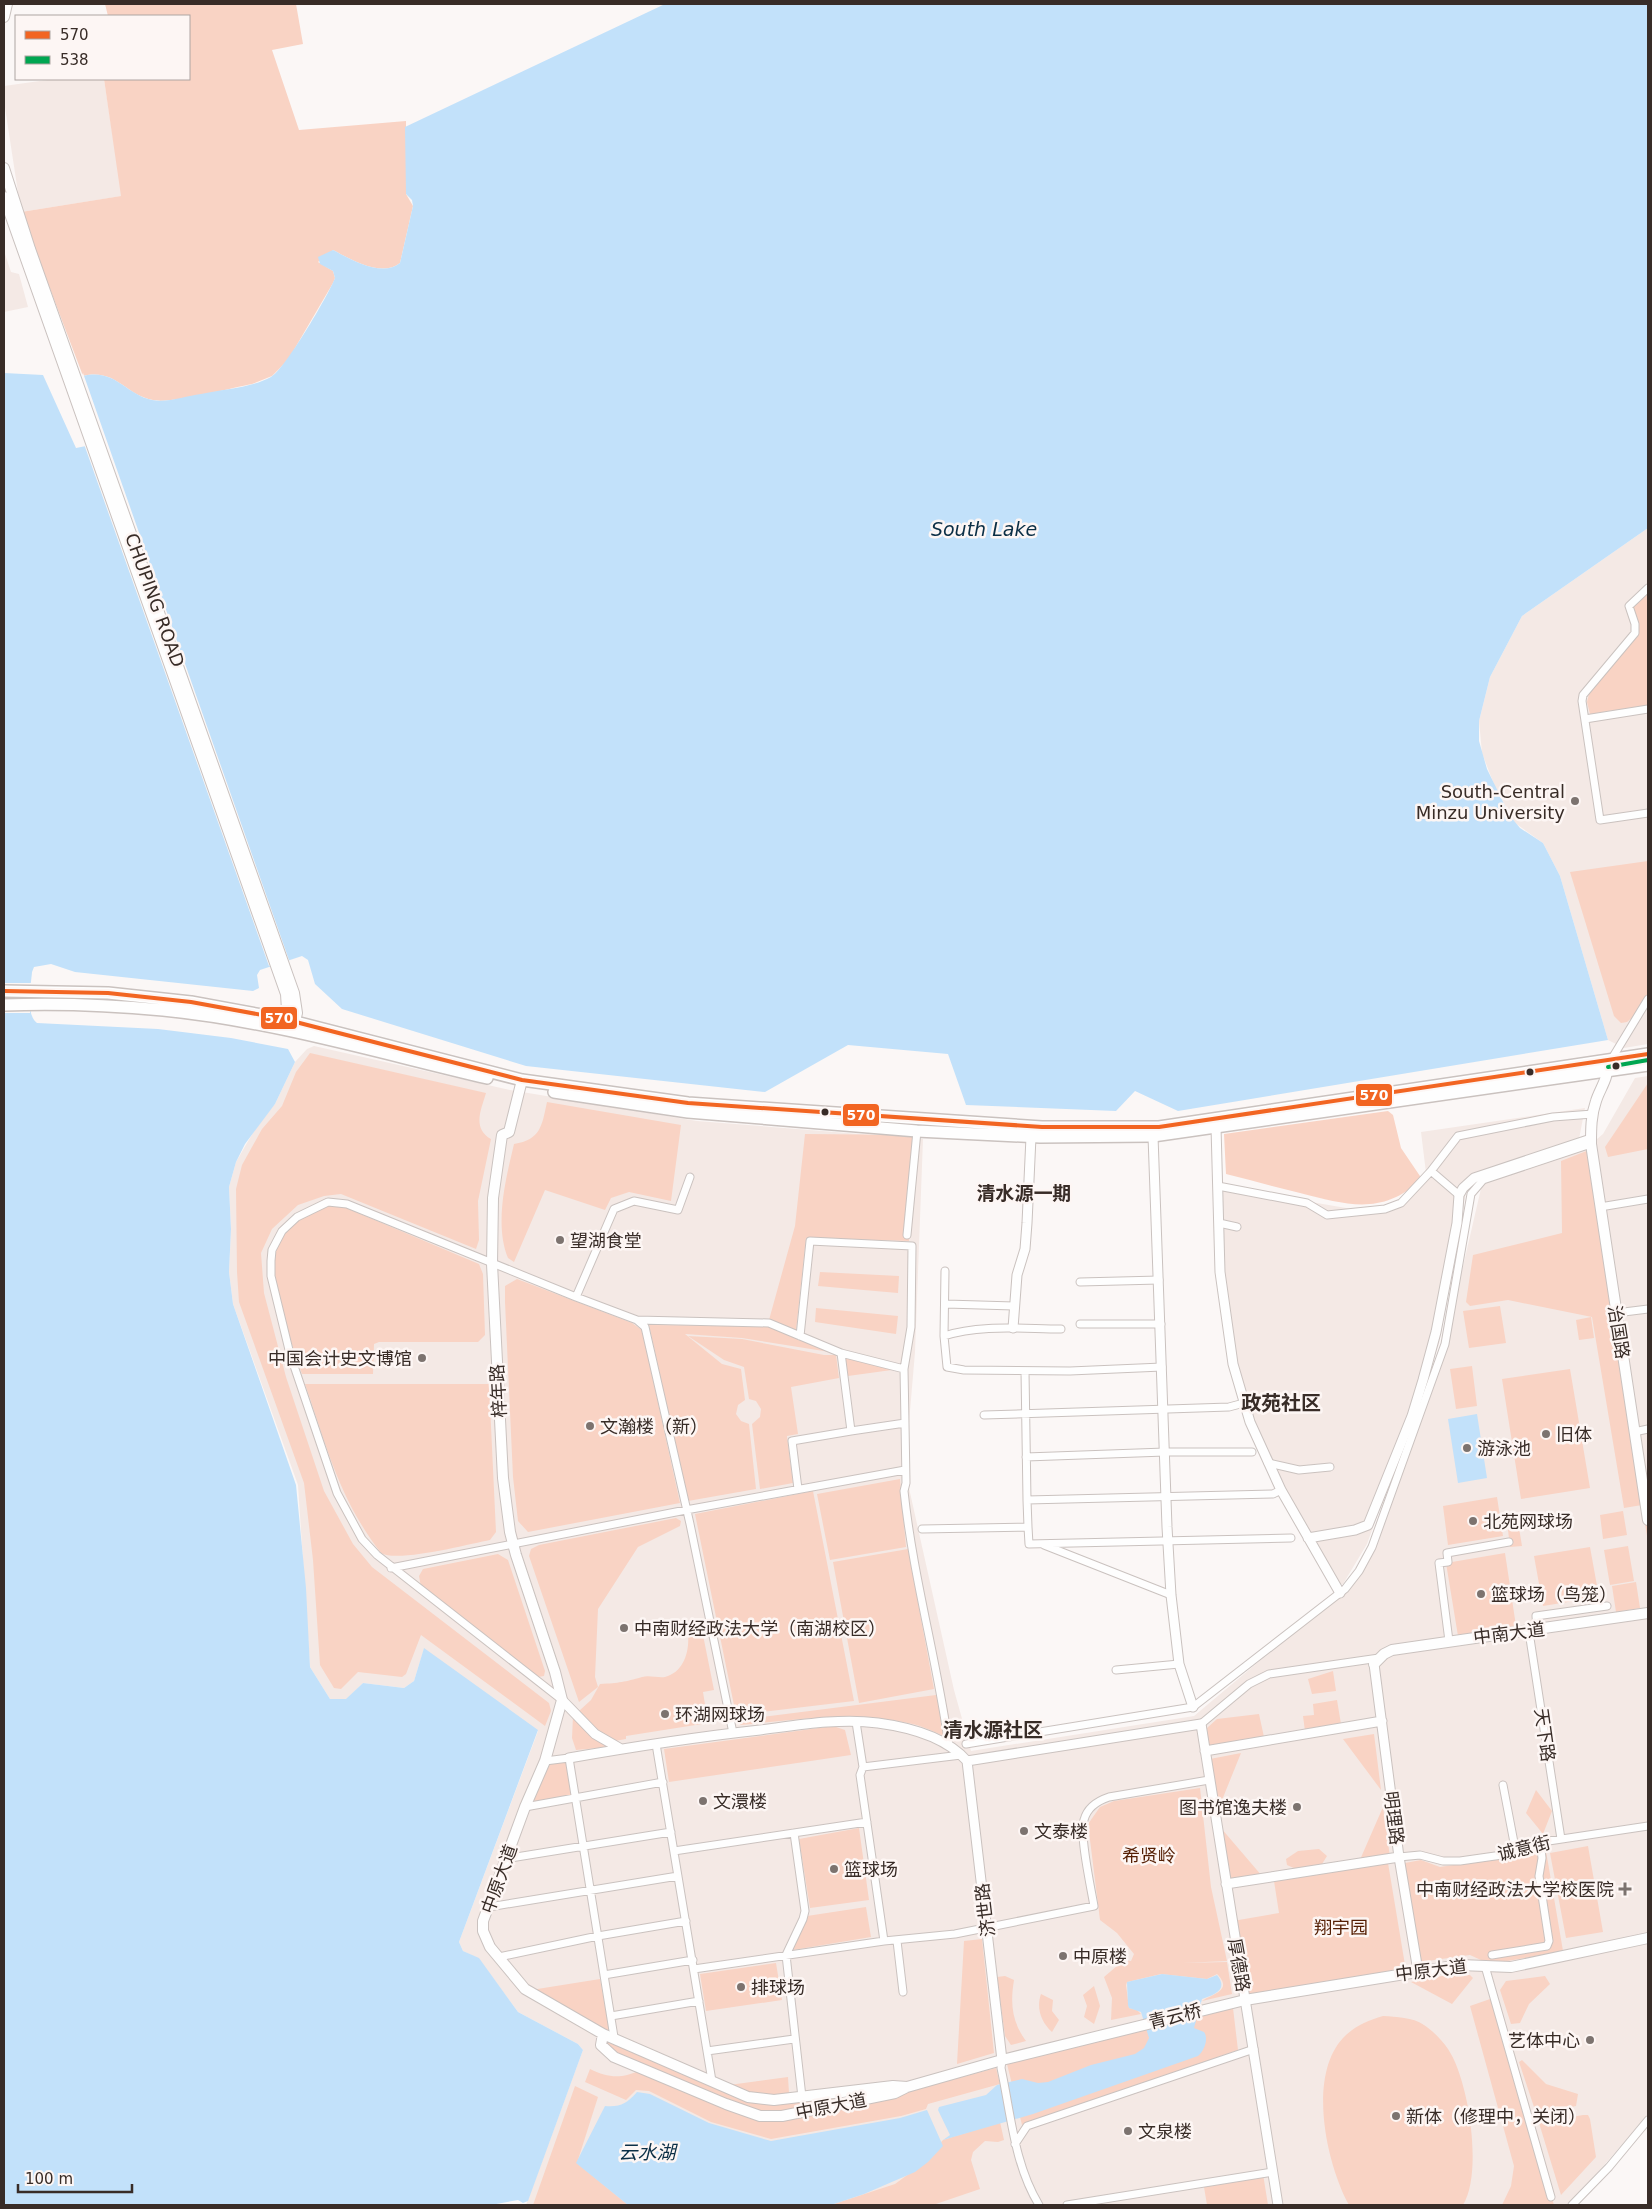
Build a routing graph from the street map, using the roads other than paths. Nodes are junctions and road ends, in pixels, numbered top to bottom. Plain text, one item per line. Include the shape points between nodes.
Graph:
1 (7, 4) edge
2 (4, 17) edge
3 (4, 168) edge
4 (4, 196) edge
5 (45, 302) junction
6 (1648, 588) edge
7 (1648, 710) edge
8 (1585, 719) junction
9 (1648, 813) edge
10 (4, 991) edge
11 (1648, 999) edge
12 (4, 1005) edge
13 (288, 1026) junction
14 (1648, 1054) edge
15 (1609, 1064) junction
16 (1648, 1066) edge
17 (522, 1082) junction
18 (1593, 1114) junction
19 (1216, 1127) junction
20 (917, 1131) junction
21 (1154, 1136) junction
22 (1031, 1137) junction
23 (1591, 1141) junction
24 (1431, 1171) junction
25 (690, 1177) dead end
26 (1218, 1186) junction
27 (1460, 1195) junction
28 (1648, 1199) edge
29 (1600, 1207) junction
30 (1219, 1223) junction
31 (1237, 1227) dead end
32 (907, 1235) dead end
33 (492, 1264) junction
34 (945, 1271) dead end
35 (1160, 1280) junction
36 (1080, 1282) dead end
37 (576, 1297) junction
38 (946, 1304) junction
39 (1014, 1306) junction
40 (1648, 1309) edge
41 (1616, 1313) junction
42 (637, 1320) junction
43 (1080, 1324) dead end
44 (1161, 1324) junction
45 (1013, 1328) junction
46 (1061, 1329) dead end
47 (800, 1336) junction
48 (944, 1336) junction
49 (840, 1353) junction
50 (1162, 1367) junction
51 (904, 1369) junction
52 (1025, 1370) junction
53 (1244, 1403) junction
54 (1163, 1410) junction
55 (984, 1415) dead end
56 (1025, 1415) junction
57 (904, 1423) junction
58 (1648, 1429) edge
59 (851, 1431) junction
60 (1634, 1432) junction
61 (1165, 1452) junction
62 (1252, 1452) dead end
63 (1026, 1457) junction
64 (1268, 1462) junction
65 (1330, 1467) dead end
66 (905, 1470) junction
67 (798, 1489) junction
68 (1646, 1489) edge
69 (1281, 1490) junction
70 (1166, 1496) junction
71 (1027, 1500) junction
72 (686, 1510) junction
73 (1648, 1520) edge
74 (1028, 1527) junction
75 (922, 1529) dead end
76 (1291, 1538) dead end
77 (1308, 1538) junction
78 (1168, 1539) junction
79 (1509, 1542) dead end
80 (513, 1543) junction
81 (1041, 1544) junction
82 (392, 1568) junction
83 (1340, 1593) junction
84 (1171, 1594) junction
85 (1607, 1606) dead end
86 (1648, 1614) edge
87 (1533, 1631) junction
88 (1449, 1641) junction
89 (1376, 1661) junction
90 (1179, 1664) junction
91 (1116, 1670) dead end
92 (562, 1700) junction
93 (1193, 1707) junction
94 (1382, 1721) junction
95 (856, 1722) junction
96 (1201, 1724) junction
97 (733, 1733) junction
98 (656, 1744) junction
99 (966, 1744) dead end
100 (949, 1746) junction
101 (621, 1749) junction
102 (1205, 1752) junction
103 (569, 1758) junction
104 (964, 1758) junction
105 (545, 1761) junction
106 (863, 1767) junction
107 (1209, 1780) junction
108 (663, 1782) junction
109 (1503, 1785) dead end
110 (575, 1798) junction
111 (525, 1807) junction
112 (867, 1822) junction
113 (1648, 1826) edge
114 (671, 1832) junction
115 (794, 1833) junction
116 (1562, 1839) junction
117 (1540, 1842) junction
118 (583, 1848) junction
119 (674, 1850) junction
120 (1516, 1853) junction
121 (1399, 1857) junction
122 (504, 1859) junction
123 (678, 1876) junction
124 (1226, 1884) junction
125 (590, 1890) junction
126 (489, 1907) junction
127 (686, 1921) junction
128 (987, 1928) junction
129 (598, 1936) junction
130 (1648, 1938) edge
131 (884, 1941) junction
132 (897, 1941) junction
133 (786, 1955) junction
134 (1492, 1955) dead end
135 (499, 1957) junction
136 (693, 1960) junction
137 (1485, 1966) junction
138 (694, 1969) junction
139 (1418, 1970) junction
140 (604, 1975) junction
141 (903, 1992) dead end
142 (699, 2000) junction
143 (1245, 2000) junction
144 (1212, 2007) joint
145 (611, 2016) junction
146 (1139, 2026) joint
147 (602, 2034) junction
148 (614, 2037) junction
149 (794, 2038) junction
150 (1254, 2049) junction
151 (707, 2051) junction
152 (1001, 2064) junction
153 (712, 2081) junction
154 (906, 2086) junction
155 (802, 2097) junction
156 (1648, 2120) edge
157 (1646, 2129) edge
158 (1015, 2144) junction
159 (1273, 2172) junction
160 (1551, 2197) dead end
161 (1039, 2205) edge
162 (1067, 2205) edge
163 (1278, 2205) edge
164 (1572, 2205) edge

1 - 2 main road
3 - 5 main road, CHUPING ROAD
4 - 5 main road, CHUPING ROAD
5 - 13 main road, CHUPING ROAD via 297,1003
6 - 8 street via 1629,606 1635,632 1583,695
7 - 8 street
8 - 9 street via 1600,820
10 - 13 main road via 108,993 174,1000
11 - 15 street
12 - 13 main road via 164,1010
13 - 17 main road
14 - 15 main road
15 - 16 main road
15 - 17 main road via 1160,1127 1042,1127 688,1103
15 - 18 main road, 治国路
15 - 19 main road
17 - 20 main road via 583,1097 688,1112
17 - 33 main road, 梓年路 via 509,1132 502,1135 493,1198
18 - 23 main road, 治国路
18 - 24 street via 1553,1117 1458,1136
19 - 21 main road
19 - 26 street
20 - 22 main road
20 - 32 street
21 - 22 main road
21 - 35 street
22 - 39 street via 1026,1240 1016,1275
23 - 27 street via 1474,1178
23 - 29 main road, 治国路
23 - 83 street via 1483,1180 1471,1194 1445,1344 1372,1547 1359,1571
24 - 26 street via 1401,1203 1385,1209 1327,1215 1308,1202
24 - 27 street
25 - 37 street via 678,1210 634,1201 614,1209
26 - 30 street
27 - 77 street via 1436,1332 1425,1373 1412,1416 1368,1524 1355,1530
28 - 29 street
29 - 41 main road, 治国路
30 - 31 street
30 - 53 street via 1226,1325
33 - 37 street
33 - 80 main road, 梓年路 via 503,1478
33 - 82 street via 336,1202 320,1204 297,1217 282,1231 272,1250 271,1276 288,1346 338,1493 362,1539
34 - 38 street
35 - 36 street
35 - 44 street
37 - 42 street
38 - 39 street
38 - 48 street
39 - 45 street
40 - 41 street
41 - 60 main road, 治国路
42 - 47 street via 768,1323
42 - 72 street via 644,1327 650,1348
43 - 44 street
44 - 50 street
45 - 46 street
45 - 48 street
47 - 49 street
47 - 51 street via 810,1241 912,1246 911,1327
48 - 52 street via 947,1367
49 - 51 street
49 - 59 street
50 - 52 street
50 - 54 street
51 - 57 street
52 - 56 street
53 - 54 street via 1229,1407
53 - 64 street
54 - 56 street
54 - 61 street
55 - 56 street
56 - 63 street
57 - 59 street
57 - 66 street
58 - 60 street
59 - 67 street via 792,1441
60 - 68 main road, 治国路
61 - 62 street
61 - 63 street
61 - 70 street
63 - 71 street
64 - 65 street via 1300,1470
64 - 69 street
66 - 67 street
66 - 100 street via 910,1549 939,1681
67 - 72 street
68 - 73 main road, 治国路
69 - 70 street via 1273,1494
69 - 77 street
70 - 71 street
70 - 78 street
71 - 74 street
72 - 80 street
72 - 97 street
74 - 75 street
74 - 81 street via 1029,1544
76 - 78 street
77 - 83 street
78 - 81 street
78 - 84 street
79 - 88 street via 1446,1553 1448,1562 1439,1564
80 - 82 street
80 - 92 main road, 梓年路
81 - 84 street
82 - 92 street
83 - 93 street
84 - 90 street
85 - 87 street via 1536,1616
86 - 87 main road, 中南大道
87 - 88 main road, 中南大道
87 - 116 street, 天下路
88 - 89 main road, 中南大道 via 1392,1650
89 - 94 street, 明理路
89 - 96 street via 1269,1674 1249,1684
90 - 91 street
90 - 93 street
92 - 101 street via 595,1734
92 - 105 main road, 中原大道
93 - 99 street
94 - 102 street
94 - 121 street, 明理路
95 - 97 street
95 - 100 street via 909,1730
95 - 106 street
96 - 102 street, 厚德路
96 - 104 street
97 - 98 street
98 - 101 street
98 - 108 street
100 - 104 street
101 - 103 street
102 - 107 street, 厚德路
103 - 105 street
103 - 110 street
104 - 106 street
104 - 128 street, 济世路
105 - 111 main road, 中原大道
106 - 112 street via 860,1775
107 - 124 street, 厚德路
107 - 128 street via 1109,1797 1098,1802 1087,1813 1082,1827 1094,1906
108 - 110 street
108 - 114 street
109 - 120 street
110 - 111 street
110 - 118 street
111 - 122 main road, 中原大道
112 - 115 street
112 - 131 street
113 - 116 street, 诚意街
114 - 118 street
114 - 119 street
115 - 119 street
115 - 133 street via 805,1911
116 - 117 street, 诚意街
117 - 120 street, 诚意街
117 - 134 street via 1539,1876 1549,1941 1547,1946
118 - 122 street
118 - 125 street
119 - 123 street
120 - 121 street, 诚意街 via 1452,1862 1420,1855
121 - 124 street
121 - 139 street, 明理路
122 - 126 main road, 中原大道
123 - 125 street
123 - 127 street
124 - 143 street, 厚德路
125 - 126 street
125 - 129 street
126 - 135 main road, 中原大道 via 483,1931
127 - 129 street
127 - 136 street
128 - 132 street
128 - 152 street, 济世路
129 - 135 street
129 - 140 street
130 - 137 main road, 中原大道 via 1522,1966
131 - 132 street
131 - 133 street
132 - 141 street
133 - 138 street
133 - 149 street
135 - 147 main road, 中原大道 via 525,1989
136 - 138 street
136 - 140 street
137 - 139 main road, 中原大道
137 - 160 street
138 - 142 street
139 - 143 main road, 中原大道
140 - 145 street
142 - 145 street
142 - 151 street
143 - 144 main road, 中原大道
143 - 150 street, 厚德路
144 - 146 main road, 青云桥
145 - 148 street
146 - 152 main road, 中原大道
147 - 148 main road, 中原大道
147 - 154 main road, 中原大道 via 602,2045 614,2057 756,2115 782,2116 895,2093
148 - 153 main road, 中原大道
149 - 151 street
149 - 155 street
150 - 158 street via 1027,2126
150 - 159 street, 厚德路
151 - 153 street
152 - 154 main road, 中原大道
152 - 158 street
153 - 155 main road, 中原大道 via 756,2099
154 - 155 main road, 中原大道
156 - 157 street
157 - 164 street
158 - 161 street via 1024,2178
159 - 162 street
159 - 163 street, 厚德路

